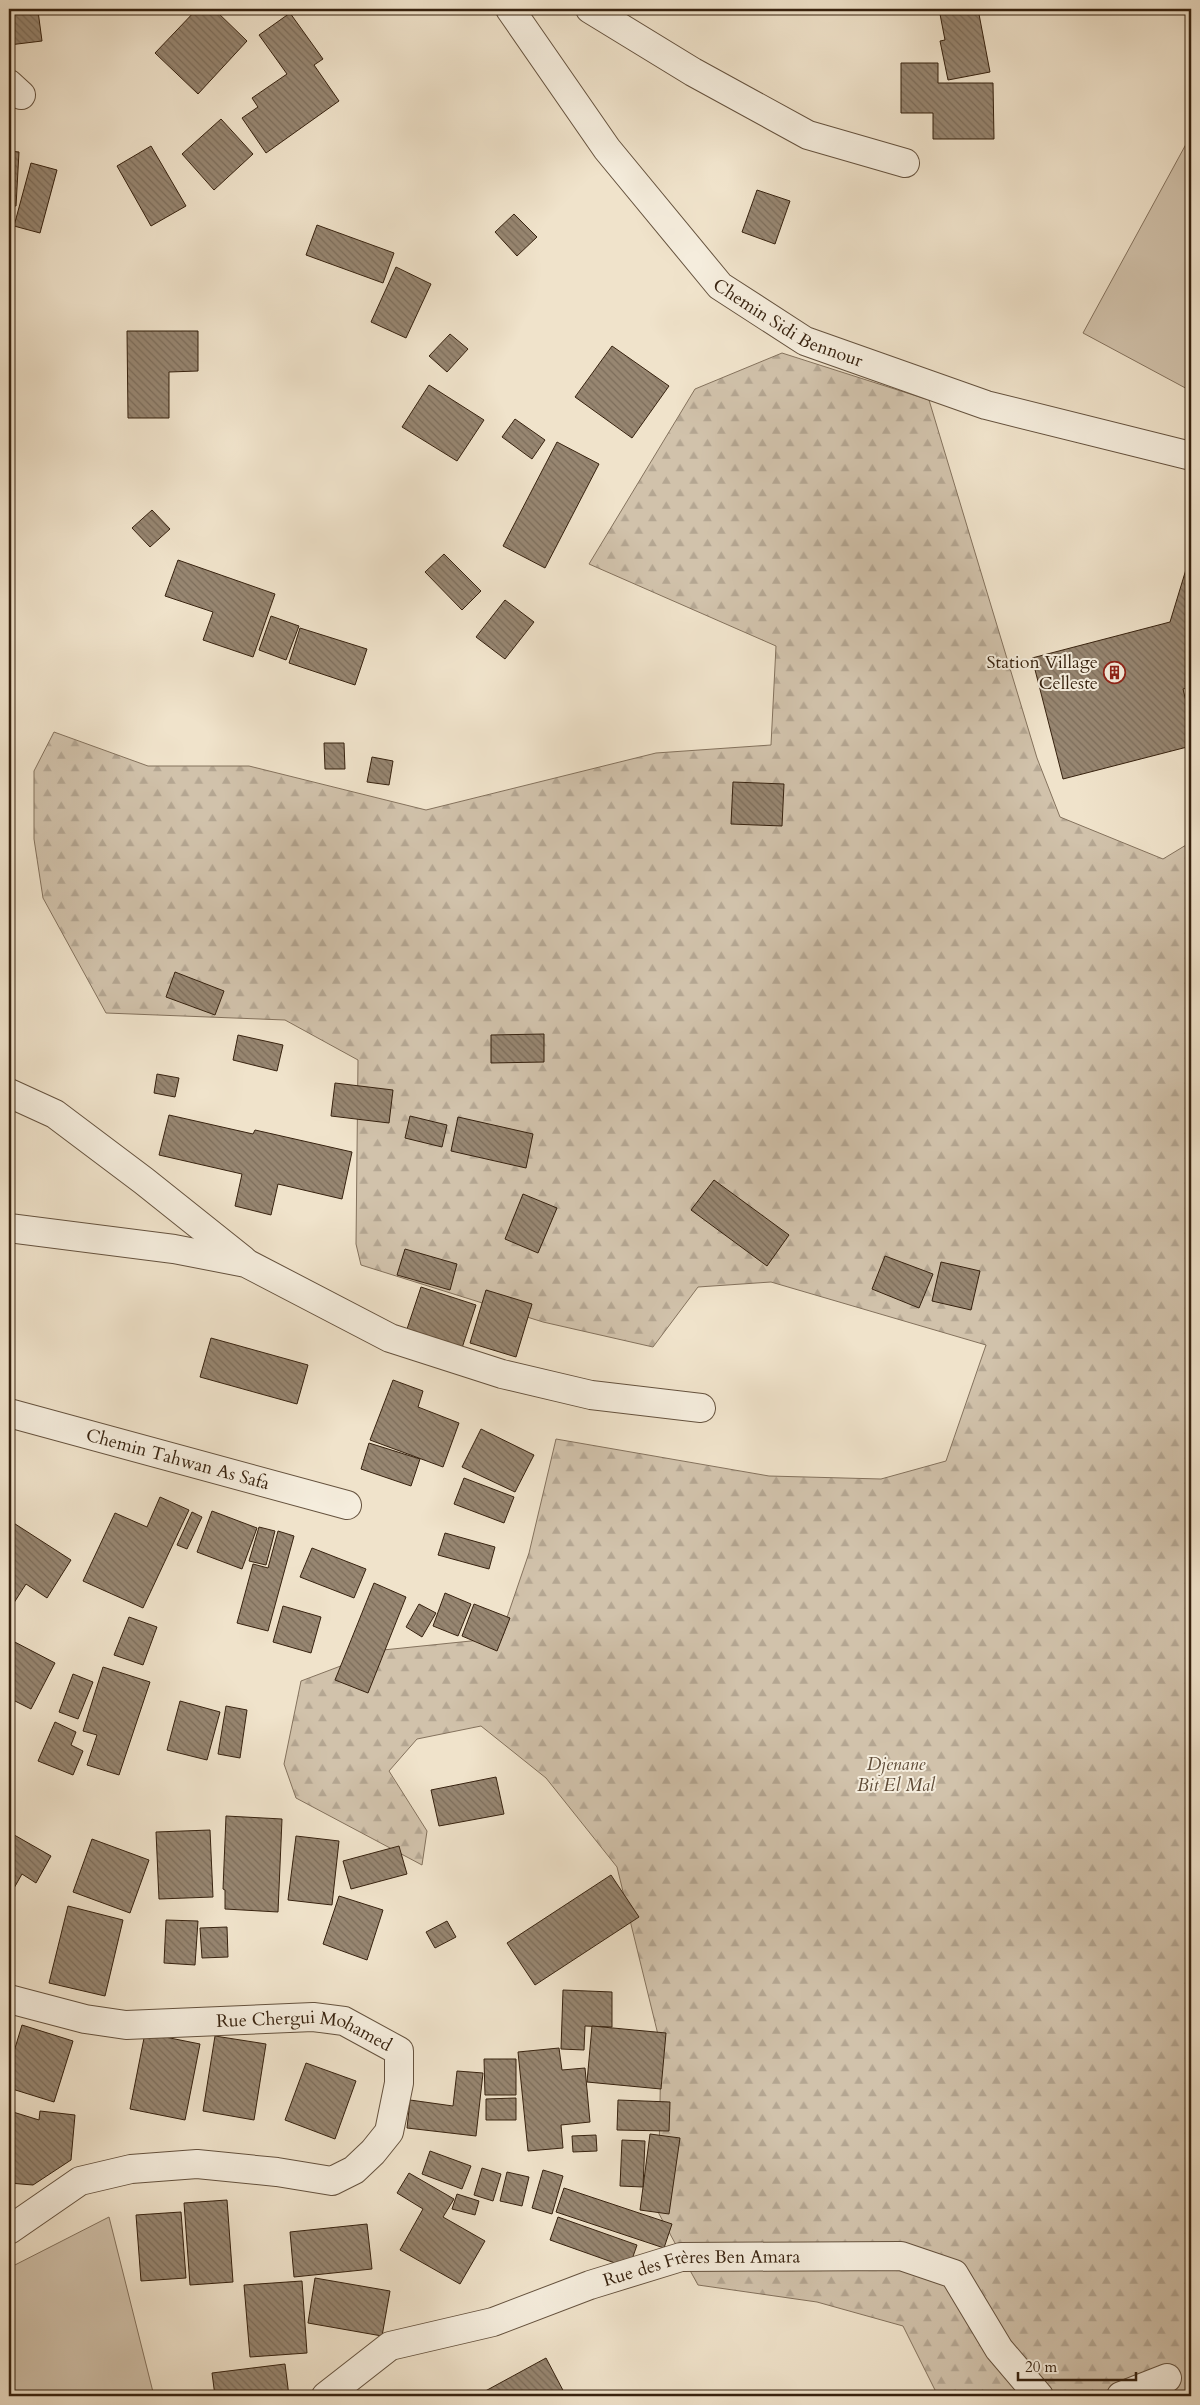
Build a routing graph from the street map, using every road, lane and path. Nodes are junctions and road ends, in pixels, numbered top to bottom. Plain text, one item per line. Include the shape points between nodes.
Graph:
1 (510, 9) edge
2 (590, 9) edge
3 (905, 163) dead end
4 (1191, 456) edge
5 (9, 1093) edge
6 (9, 1228) edge
7 (246, 1263) junction
8 (701, 1408) dead end
9 (9, 1413) edge
10 (347, 1505) dead end
11 (9, 1999) edge
12 (9, 2230) edge
13 (1167, 2378) dead end
14 (326, 2396) edge
15 (1039, 2396) edge
16 (1121, 2396) edge

1 - 4 street, Chemin Sidi Bennour via 607,149 720,286 805,341 986,406
2 - 3 street via 693,72 808,135
5 - 7 street via 55,1114
6 - 7 street via 174,1248
7 - 8 street via 390,1338 502,1374 591,1395
9 - 10 street, Chemin Tahwan As Safa
11 - 12 street, Rue Chergui Mohamed via 84,2019 126,2025 313,2017 344,2020 399,2051 398,2083 389,2132 354,2170 332,2181 197,2164 131,2168 80,2181
13 - 16 street
14 - 15 street, Rue des Frères Ben Amara via 390,2346 493,2322 590,2285 681,2257 901,2256 954,2274 999,2349

